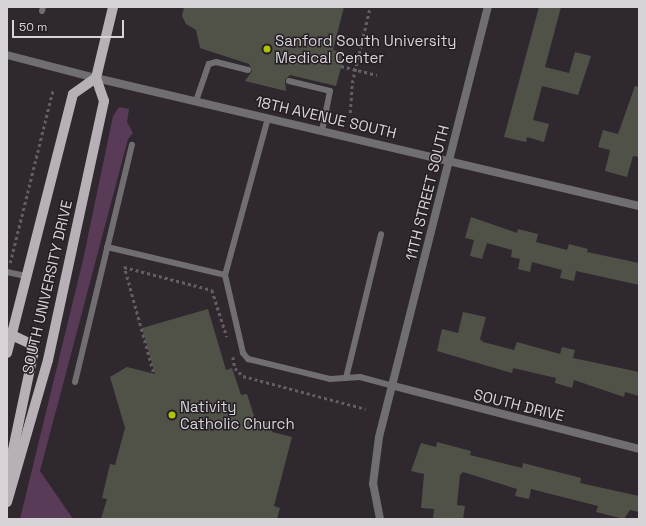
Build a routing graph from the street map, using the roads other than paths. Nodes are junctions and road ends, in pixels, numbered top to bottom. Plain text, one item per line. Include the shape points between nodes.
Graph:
1 (113, 7) edge
2 (488, 7) edge
3 (7, 55) edge
4 (248, 70) dead end
5 (96, 78) junction
6 (289, 81) dead end
7 (196, 101) junction
8 (268, 118) junction
9 (322, 131) junction
10 (132, 145) dead end
11 (449, 161) junction
12 (639, 206) edge
13 (381, 234) dead end
14 (107, 247) junction
15 (7, 272) edge
16 (225, 275) junction
17 (26, 276) junction
18 (10, 335) edge
19 (7, 353) edge
20 (346, 378) junction
21 (75, 382) dead end
22 (394, 386) junction
23 (639, 449) edge
24 (7, 478) edge
25 (7, 502) edge
26 (380, 519) edge

1 - 5 main road
2 - 11 street, 11TH STREET SOUTH
3 - 5 street, 18TH AVENUE SOUTH
4 - 7 lane via 216,62 209,64
5 - 7 street, 18TH AVENUE SOUTH
5 - 17 main road, SOUTH UNIVERSITY DRIVE via 74,94
5 - 25 main road, SOUTH UNIVERSITY DRIVE via 104,101 48,360
6 - 9 lane via 330,91
7 - 8 street, 18TH AVENUE SOUTH
8 - 9 street, 18TH AVENUE SOUTH
8 - 16 lane
9 - 11 street, 18TH AVENUE SOUTH
10 - 14 lane
11 - 12 street, 18TH AVENUE SOUTH
11 - 22 street, 11TH STREET SOUTH
13 - 20 lane
14 - 16 lane
14 - 21 lane
15 - 17 lane
16 - 20 lane via 245,356 330,379
17 - 18 main road, SOUTH UNIVERSITY DRIVE
18 - 19 main road, SOUTH UNIVERSITY DRIVE
18 - 24 main road via 31,344 33,355
20 - 22 lane via 366,378
22 - 23 street, SOUTH DRIVE
22 - 26 street, 11TH STREET SOUTH via 379,437 374,484

